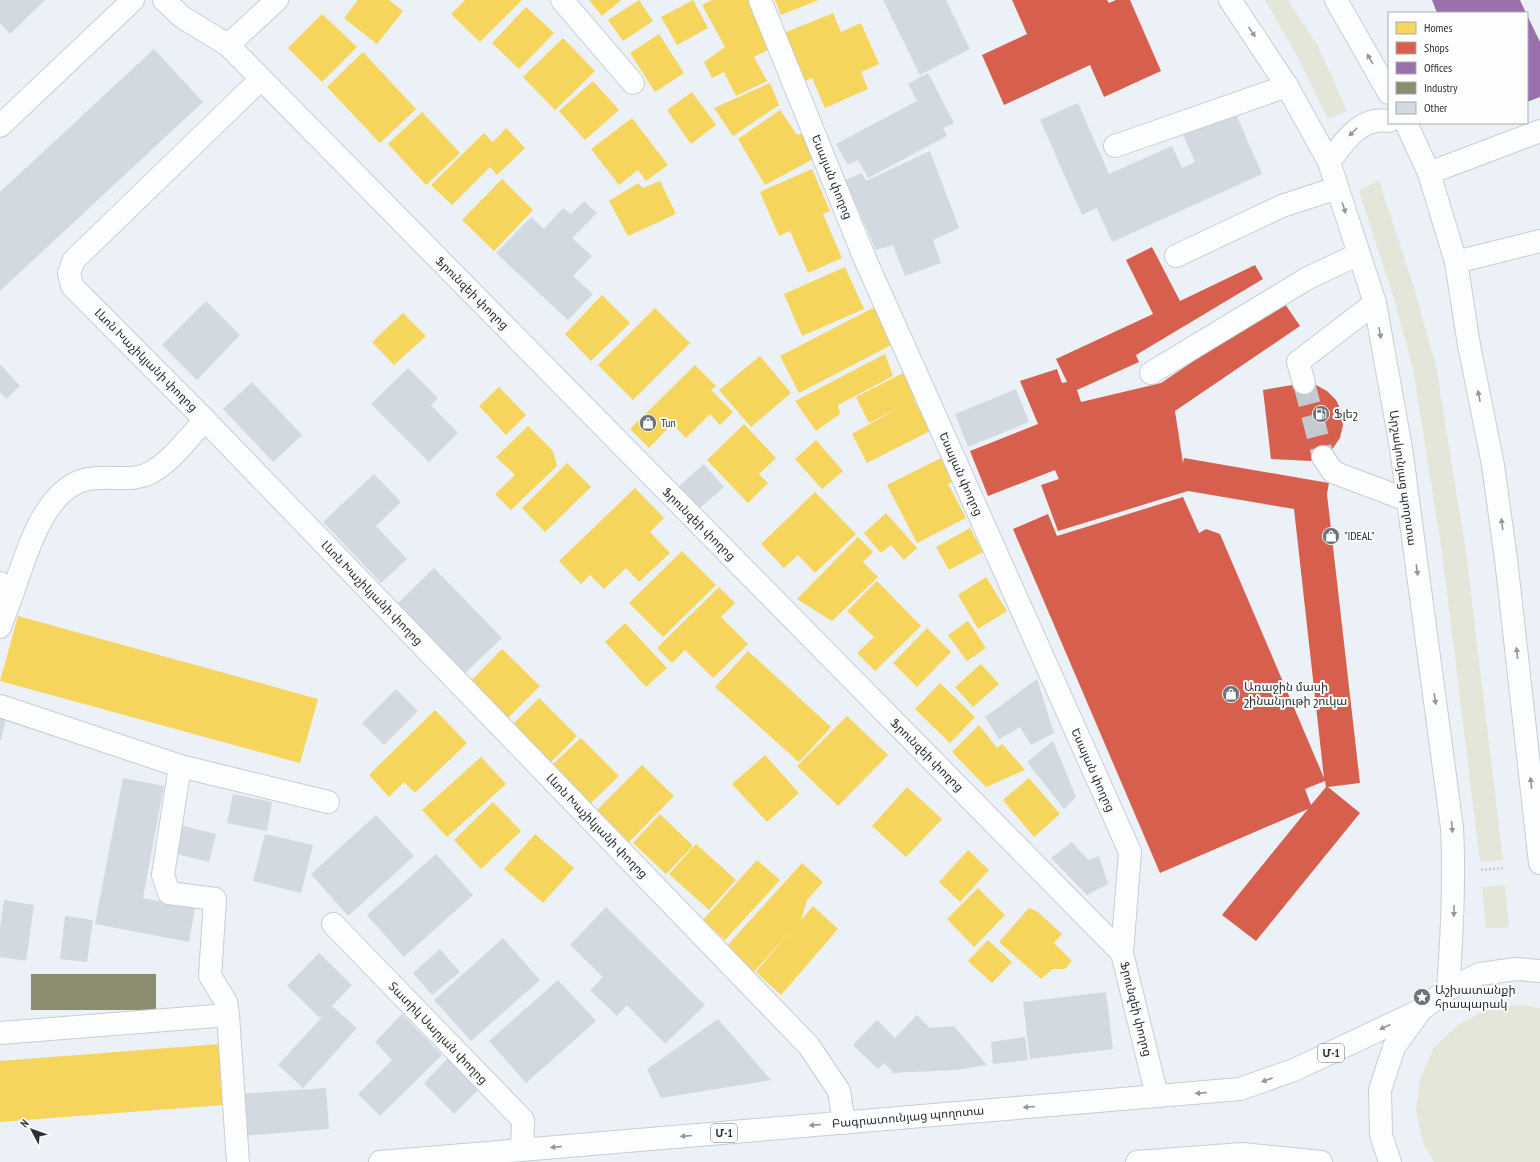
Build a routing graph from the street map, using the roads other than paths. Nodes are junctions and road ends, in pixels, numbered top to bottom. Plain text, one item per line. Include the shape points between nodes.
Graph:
1 (133, 0) edge
2 (164, 0) edge
3 (277, 0) edge
4 (562, 0) edge
5 (760, 0) edge
6 (1230, 0) edge
7 (1336, 0) edge
8 (228, 45) junction
9 (261, 79) junction
10 (633, 83) dead end
11 (1287, 86) junction
12 (1388, 91) edge
13 (1388, 121) edge
14 (0, 126) edge
15 (1406, 127) edge
16 (1540, 131) edge
17 (1115, 146) dead end
18 (1329, 162) junction
19 (1429, 173) junction
20 (1337, 188) junction
21 (1540, 241) edge
22 (1359, 254) junction
23 (1176, 256) dead end
24 (1456, 262) junction
25 (1375, 303) junction
26 (1151, 373) dead end
27 (1304, 383) tunnel mouth
28 (205, 420) junction
29 (1323, 457) tunnel mouth
30 (1407, 500) junction
31 (6, 589) edge
32 (0, 627) edge
33 (0, 706) edge
34 (180, 766) junction
35 (328, 802) dead end
36 (1540, 863) edge
37 (333, 924) dead end
38 (1122, 953) junction
39 (1540, 971) edge
40 (1448, 989) junction
41 (1420, 1010) junction
42 (228, 1015) junction
43 (0, 1033) edge
44 (1157, 1096) junction
45 (844, 1122) junction
46 (522, 1150) junction
47 (1291, 1160) edge
48 (238, 1162) edge
49 (380, 1162) edge
50 (1137, 1162) edge
51 (1321, 1162) edge
52 (1390, 1162) edge

1 - 14 street
2 - 8 street, Ֆրունզեի փողոց via 182,17
3 - 8 street
4 - 10 street
5 - 38 street, Եսայան փողոց via 865,259 1130,852
6 -> 11 street, Արշակունյաց պողոտա
12 -> 7 street
8 - 9 street, Ֆրունզեի փողոց
9 - 28 street, Լևոն Խաչիկյանի փողոց via 74,260 69,273 72,286
9 - 38 street, Ֆրունզեի փողոց
11 - 17 street
11 - 18 street, Արշակունյաց պողոտա
13 -> 18 street via 1370,121 1357,128
15 - 19 street
16 - 19 street
18 - 20 street, Արշակունյաց պողոտա
19 - 24 street
20 -> 22 street, Արշակունյաց պողոտա
20 - 23 street via 1282,206
21 - 24 street
22 - 25 street, Արշակունյաց պողոտա
22 - 26 street via 1308,278
36 -> 24 street via 1503,535 1493,465 1469,345
25 - 27 street via 1298,362
25 -> 30 street, Արշակունյաց պողոտա via 1401,448
28 - 31 street via 163,465 149,474 84,480 64,490 51,504
28 - 45 street, Լևոն Խաչիկյանի փողոց via 809,1046 839,1091
29 - 30 street via 1333,472
30 -> 40 street, Արշակունյաց պողոտա via 1452,828 1455,872 1454,919
31 - 32 street
33 - 34 street
34 - 35 street
34 - 42 street via 163,875 169,893 215,899 210,976 226,1002
37 - 46 street, Տատիկ Սարյան փողոց via 523,1120
38 - 44 street, Ֆրունզեի փողոց
39 - 40 street via 1516,968 1480,974
40 - 41 street
41 -> 44 street, Բագրատունյաց պողոտա / Մ-1 via 1294,1070 1240,1089
41 - 52 street via 1394,1047 1380,1090 1381,1135
42 - 43 street
42 - 48 street
44 -> 45 street, Բագրատունյաց պողոտա / Մ-1
45 -> 46 street, Բագրատունյաց պողոտա / Մ-1
46 - 49 street, Բագրատունյաց պողոտա / Մ-1
47 - 50 street via 1242,1154
47 - 51 street

